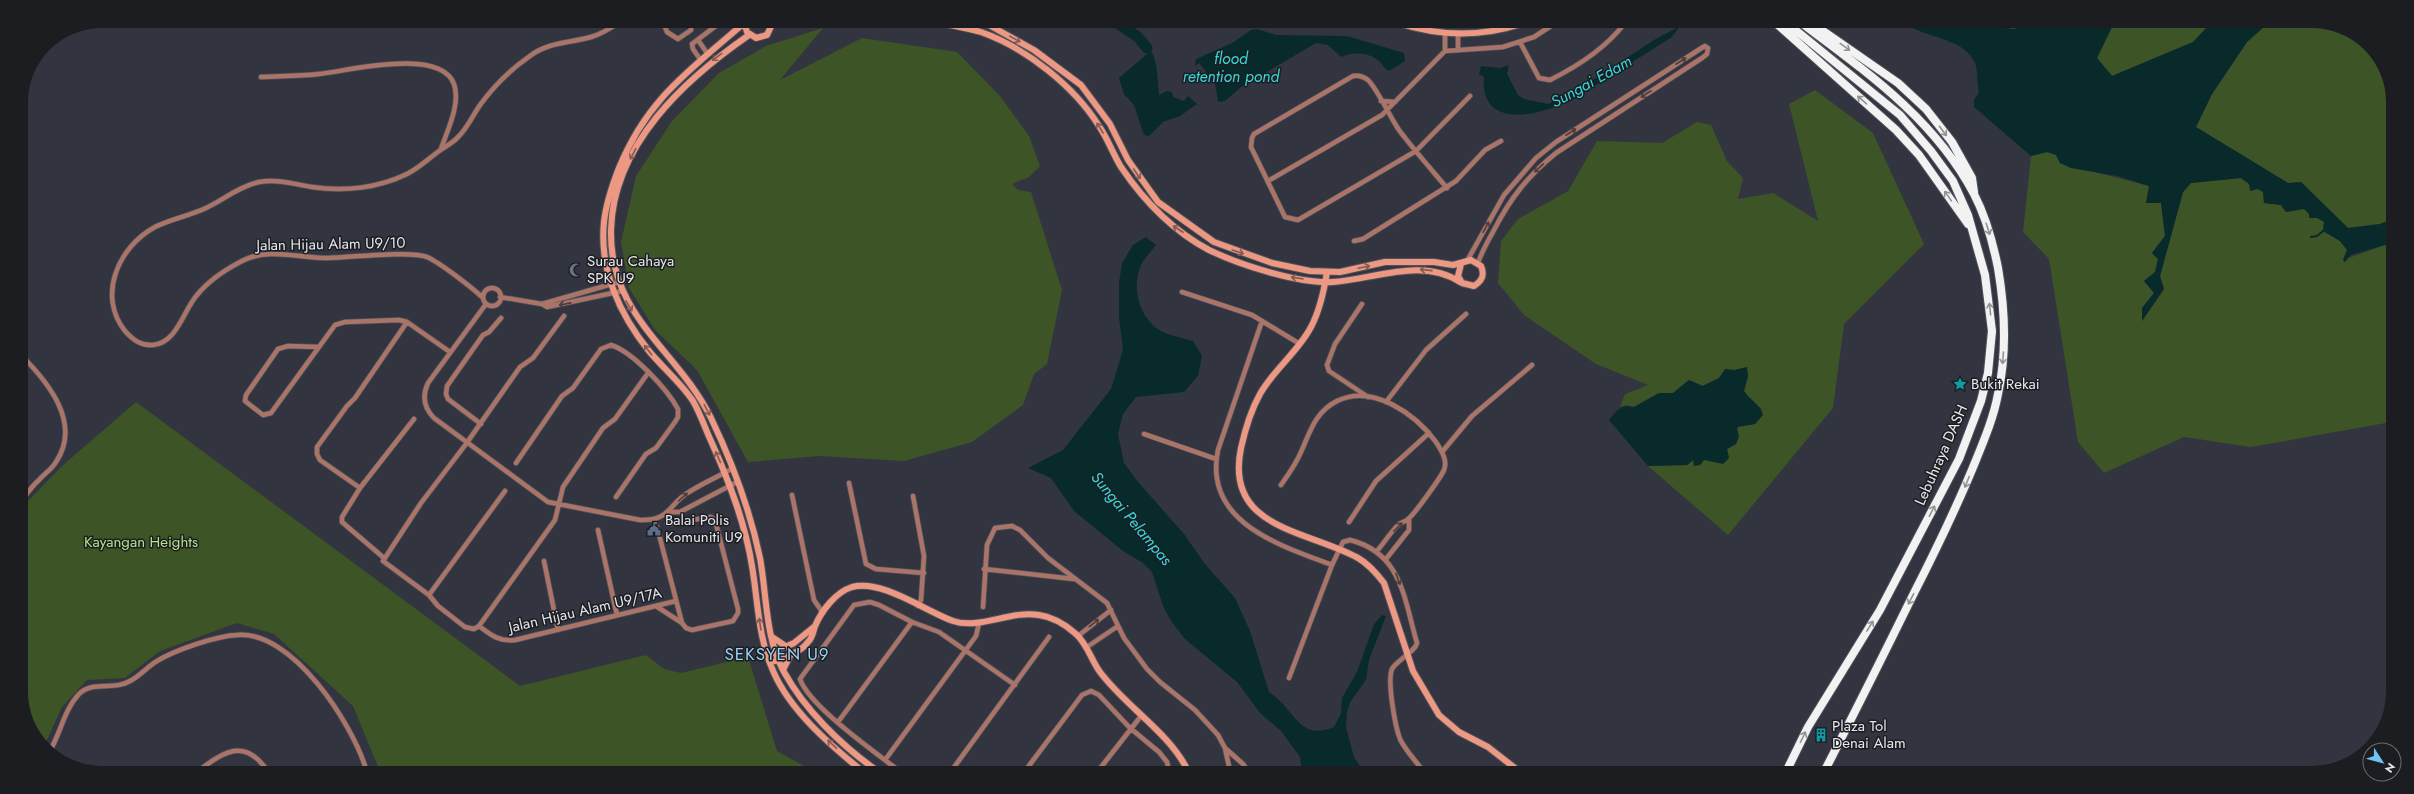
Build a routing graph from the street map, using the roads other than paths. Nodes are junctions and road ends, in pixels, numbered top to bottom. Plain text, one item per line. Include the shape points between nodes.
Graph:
1 (609, 28) edge
2 (665, 28) edge
3 (691, 28) edge
4 (713, 28) edge
5 (738, 28) edge
6 (746, 28) edge
7 (772, 28) edge
8 (960, 28) edge
9 (994, 28) edge
10 (1412, 28) edge
11 (1503, 28) edge
12 (1546, 28) edge
13 (1621, 28) edge
14 (1781, 28) edge
15 (1793, 28) edge
16 (1808, 28) edge
17 (1819, 28) edge
18 (1445, 33) junction
19 (1458, 33) junction
20 (749, 34) junction
21 (698, 40) junction
22 (1520, 42) junction
23 (1458, 50) junction
24 (1445, 51) junction
25 (707, 53) junction
26 (700, 59) junction
27 (261, 77) dead end
28 (1470, 96) dead end
29 (1381, 101) junction
30 (1395, 102) junction
31 (1387, 112) junction
32 (1501, 141) dead end
33 (441, 149) junction
34 (1416, 150) junction
35 (1268, 181) junction
36 (1447, 188) junction
37 (1974, 193) junction
38 (1971, 228) junction
39 (1354, 241) dead end
40 (1467, 261) junction
41 (1478, 263) junction
42 (1461, 264) junction
43 (1328, 272) junction
44 (1326, 281) junction
45 (619, 282) junction
46 (1462, 283) junction
47 (611, 284) junction
48 (473, 288) junction
49 (489, 288) junction
50 (622, 291) junction
51 (1182, 292) dead end
52 (614, 294) junction
53 (500, 297) junction
54 (483, 298) junction
55 (486, 304) junction
56 (542, 304) junction
57 (1362, 304) dead end
58 (1466, 314) dead end
59 (564, 316) dead end
60 (501, 318) dead end
61 (1262, 321) junction
62 (407, 322) junction
63 (1300, 344) junction
64 (320, 347) junction
65 (450, 352) junction
66 (28, 362) edge
67 (1532, 365) dead end
68 (648, 373) junction
69 (1368, 397) junction
70 (1386, 402) junction
71 (414, 419) dead end
72 (480, 424) junction
73 (1429, 433) junction
74 (1144, 434) dead end
75 (466, 444) junction
76 (1442, 452) junction
77 (1216, 459) junction
78 (516, 463) dead end
79 (733, 468) junction
80 (725, 473) junction
81 (738, 482) junction
82 (849, 483) dead end
83 (730, 486) junction
84 (1281, 486) dead end
85 (360, 488) junction
86 (505, 491) dead end
87 (28, 493) edge
88 (792, 495) dead end
89 (913, 496) dead end
90 (616, 497) dead end
91 (558, 506) junction
92 (669, 512) junction
93 (655, 519) junction
94 (1409, 519) junction
95 (1349, 522) dead end
96 (668, 524) dead end
97 (598, 530) dead end
98 (1339, 550) junction
99 (1377, 551) junction
100 (384, 559) junction
101 (1386, 559) junction
102 (544, 561) dead end
103 (1332, 565) junction
104 (984, 569) junction
105 (924, 574) junction
106 (1074, 579) junction
107 (429, 595) junction
108 (676, 601) junction
109 (656, 606) junction
110 (918, 606) junction
111 (983, 607) dead end
112 (1111, 610) junction
113 (822, 613) junction
114 (617, 616) junction
115 (912, 622) junction
116 (682, 623) junction
117 (979, 623) junction
118 (479, 626) junction
119 (815, 626) junction
120 (1118, 626) junction
121 (558, 630) junction
122 (1078, 636) junction
123 (772, 637) junction
124 (1049, 638) dead end
125 (787, 647) junction
126 (1087, 647) junction
127 (966, 651) junction
128 (775, 652) junction
129 (1408, 653) junction
130 (791, 654) junction
131 (767, 655) junction
132 (778, 660) junction
133 (770, 663) junction
134 (783, 670) junction
135 (1289, 678) dead end
136 (1015, 685) junction
137 (1140, 716) junction
138 (838, 722) junction
139 (1130, 728) junction
140 (52, 747) edge
141 (1225, 748) junction
142 (885, 760) junction
143 (205, 766) edge
144 (263, 766) edge
145 (365, 766) edge
146 (857, 766) edge
147 (871, 766) edge
148 (893, 766) edge
149 (955, 766) edge
150 (1029, 766) edge
151 (1102, 766) edge
152 (1168, 766) edge
153 (1185, 766) edge
154 (1229, 766) edge
155 (1244, 766) edge
156 (1419, 766) edge
157 (1512, 766) edge
158 (1789, 766) edge
159 (1827, 766) edge

1 - 33 street, Jalan Hijau Alam U9/10 via 594,36 549,46 528,57 493,90 461,135
2 - 3 street via 678,39
4 - 21 street
5 - 25 street
6 - 20 street
7 - 20 street via 764,37 756,38
44 -> 8 street via 1295,278 1261,270 1210,250 1177,228 1152,208 1121,166 1099,126 1074,93 1058,78 1028,57 987,35
9 -> 43 street via 1034,50 1081,85 1110,124 1128,160 1147,189 1158,202 1187,224 1229,249 1292,268
10 - 18 street via 1423,32
11 - 19 street
12 - 22 street
13 - 22 street via 1598,51 1550,80 1539,78
38 -> 14 highway via 1919,155 1896,130
15 - 38 highway, Lebuhraya DASH via 1900,115 1931,151 1961,196
16 - 37 highway, Lebuhraya DASH via 1895,96 1941,144
17 -> 37 highway via 1898,83 1926,109 1952,142 1974,185
18 - 19 street
18 - 24 street
19 - 23 street
20 -> 45 street via 712,61 682,88 662,111 627,165 613,209 611,230 612,253
21 - 25 street
21 - 26 street via 692,48
22 - 23 street via 1490,50
23 - 24 street
24 - 30 street
25 - 26 street
26 - 47 street via 658,100 643,121 629,143 609,192 603,239 604,258
27 - 33 street, Jalan Hijau Alam U9/10 via 317,74 400,63 434,67 454,83 456,92 453,115
28 - 34 street
29 - 30 street
29 - 31 street
29 - 35 street via 1369,81 1358,75 1353,76 1254,134 1252,147
30 - 31 street
31 - 34 street
31 - 35 street
32 - 36 street via 1485,150
33 - 48 street, Jalan Hijau Alam U9/10 via 424,165 406,175 372,186 342,190 287,181 256,183 202,210 155,228 143,235 124,257 113,280 112,306 128,335 146,346 157,345 168,340 174,333 188,307 212,280 249,258 262,255 322,258 423,255
34 - 35 street via 1298,220 1286,217
34 - 36 street
36 - 39 street via 1363,239
37 -> 159 highway, Lebuhraya DASH via 1993,245 2001,285 2003,357 1998,394 1989,426 1957,507
158 -> 38 highway, Lebuhraya DASH via 1808,727 1883,604 1959,459 1972,429 1988,373 1992,331 1986,275
40 - 41 street
40 -> 41 street via 1504,195 1536,158 1650,80 1705,46 1708,48 1707,54 1702,58 1541,166 1510,200
40 - 42 street
41 - 46 street via 1482,270 1480,281 1470,286
43 -> 42 street via 1340,272 1386,262
42 - 46 street via 1458,276
43 - 44 street
46 -> 44 street via 1441,272 1418,269
44 - 63 street via 1315,319
45 - 47 street
45 - 50 street
47 - 52 street
47 - 56 street
48 - 49 street
48 - 54 street, Jalan Hijau Alam U9/10
49 - 53 street via 498,290
49 - 54 street via 484,292
50 - 52 street
50 -> 79 street via 628,304 655,342 698,395
51 - 61 street via 1252,315
52 -> 56 street via 547,307
80 -> 52 street via 692,400 648,349 619,307
53 - 55 street via 495,305
53 - 56 street
54 - 55 street, Jalan Hijau Alam U9/10
55 - 65 street
57 - 69 street via 1335,344 1326,365 1329,371
58 - 70 street via 1426,350
59 - 72 street via 533,358 520,367
60 - 72 street via 483,335 447,386 448,399
61 - 63 street
61 - 77 street
62 - 64 street via 345,322 335,325
62 - 65 street
62 - 85 street via 355,398 317,447 316,454 320,460
63 - 98 street via 1260,394 1244,435 1238,461 1238,479 1244,496 1256,511 1278,524
64 - 64 street via 271,413 263,414 247,404 246,395 278,349 288,346
65 - 75 street via 428,384 424,392 424,401 428,412
66 - 87 street via 46,380 56,397 65,441 56,463
67 - 76 street via 1472,416
68 - 78 street via 618,347 605,346 573,388 562,396
68 - 90 street via 675,404 678,417 656,448 646,454
68 - 91 street via 615,419 603,428 563,487
69 - 70 street
69 - 84 street via 1343,399 1326,408 1310,428 1300,455
70 - 73 street via 1405,411
71 - 85 street
72 - 75 street
73 - 76 street
73 - 95 street via 1376,481
74 - 77 street
75 - 91 street via 548,502
75 - 100 street via 437,481
76 - 94 street via 1444,470
77 - 103 street via 1217,478 1232,512 1251,529 1289,549
79 - 80 street
79 - 81 street
80 - 83 street
92 -> 80 street via 687,493
81 - 83 street
81 - 123 street via 760,560
82 - 105 street via 866,564 876,569
83 - 92 street via 680,512
131 -> 83 street via 760,627 752,564
85 - 100 street via 342,517 342,522
86 - 107 street
88 - 113 street via 814,600
89 - 105 street via 924,556
91 - 93 street via 640,520
91 - 118 street via 555,520
92 - 93 street
93 - 108 street
99 -> 94 street via 1399,524
94 - 101 street via 1409,530
96 - 116 street via 713,517 738,608 733,621 692,630
97 - 114 street
98 - 99 street via 1345,540 1350,540
98 - 103 street
98 - 129 street via 1359,558 1384,583
99 - 101 street
100 - 107 street
101 -> 129 street via 1397,574 1417,643
102 - 121 street
103 - 135 street
104 - 106 street
104 - 106 street via 987,545 992,532 995,528 1012,526 1020,530
104 - 111 street
105 - 110 street
106 - 112 street via 1107,604
107 - 118 street via 438,606 464,627 474,629
108 - 109 street, Jalan Hijau Alam U9/17A
108 - 116 street
109 - 114 street, Jalan Hijau Alam U9/17A
109 - 116 street
110 - 113 street via 884,590 853,587 835,596
110 - 117 street via 954,621
112 - 120 street
122 -> 112 street
113 - 119 street
114 - 121 street, Jalan Hijau Alam U9/17A
115 - 127 street via 939,632
115 - 138 street
115 - 138 street via 879,605 862,603 851,608 800,676 809,694
117 - 122 street via 1007,616 1039,615 1052,618
117 - 127 street via 976,636
118 - 121 street, Jalan Hijau Alam U9/17A via 504,641
119 - 125 street
119 - 130 street via 808,643
120 - 126 street
120 - 141 street via 1147,669 1195,710 1218,735
122 - 126 street
123 - 125 street
123 - 128 street
124 - 136 street
125 - 128 street
126 - 137 street via 1100,671
127 - 136 street
127 - 142 street
128 - 131 street
128 - 132 street
129 - 156 street via 1392,671 1391,684 1400,740
129 - 157 street via 1417,679 1439,715 1458,732 1488,747
130 - 132 street
130 - 134 street
131 - 133 street
132 - 133 street
132 - 134 street
146 -> 133 street via 814,728 789,698
134 - 147 street via 808,708
136 - 149 street
137 - 139 street
137 - 153 street via 1177,750
138 - 142 street
139 - 150 street via 1099,695 1091,691 1082,695
139 - 151 street
139 - 152 street via 1159,752
140 - 145 street via 69,709 85,689 129,682 151,665 172,654 221,638 242,635 262,638 273,644 316,680 340,714
141 - 154 street
141 - 155 street
142 - 148 street
143 - 144 street via 219,755 237,750 255,757

